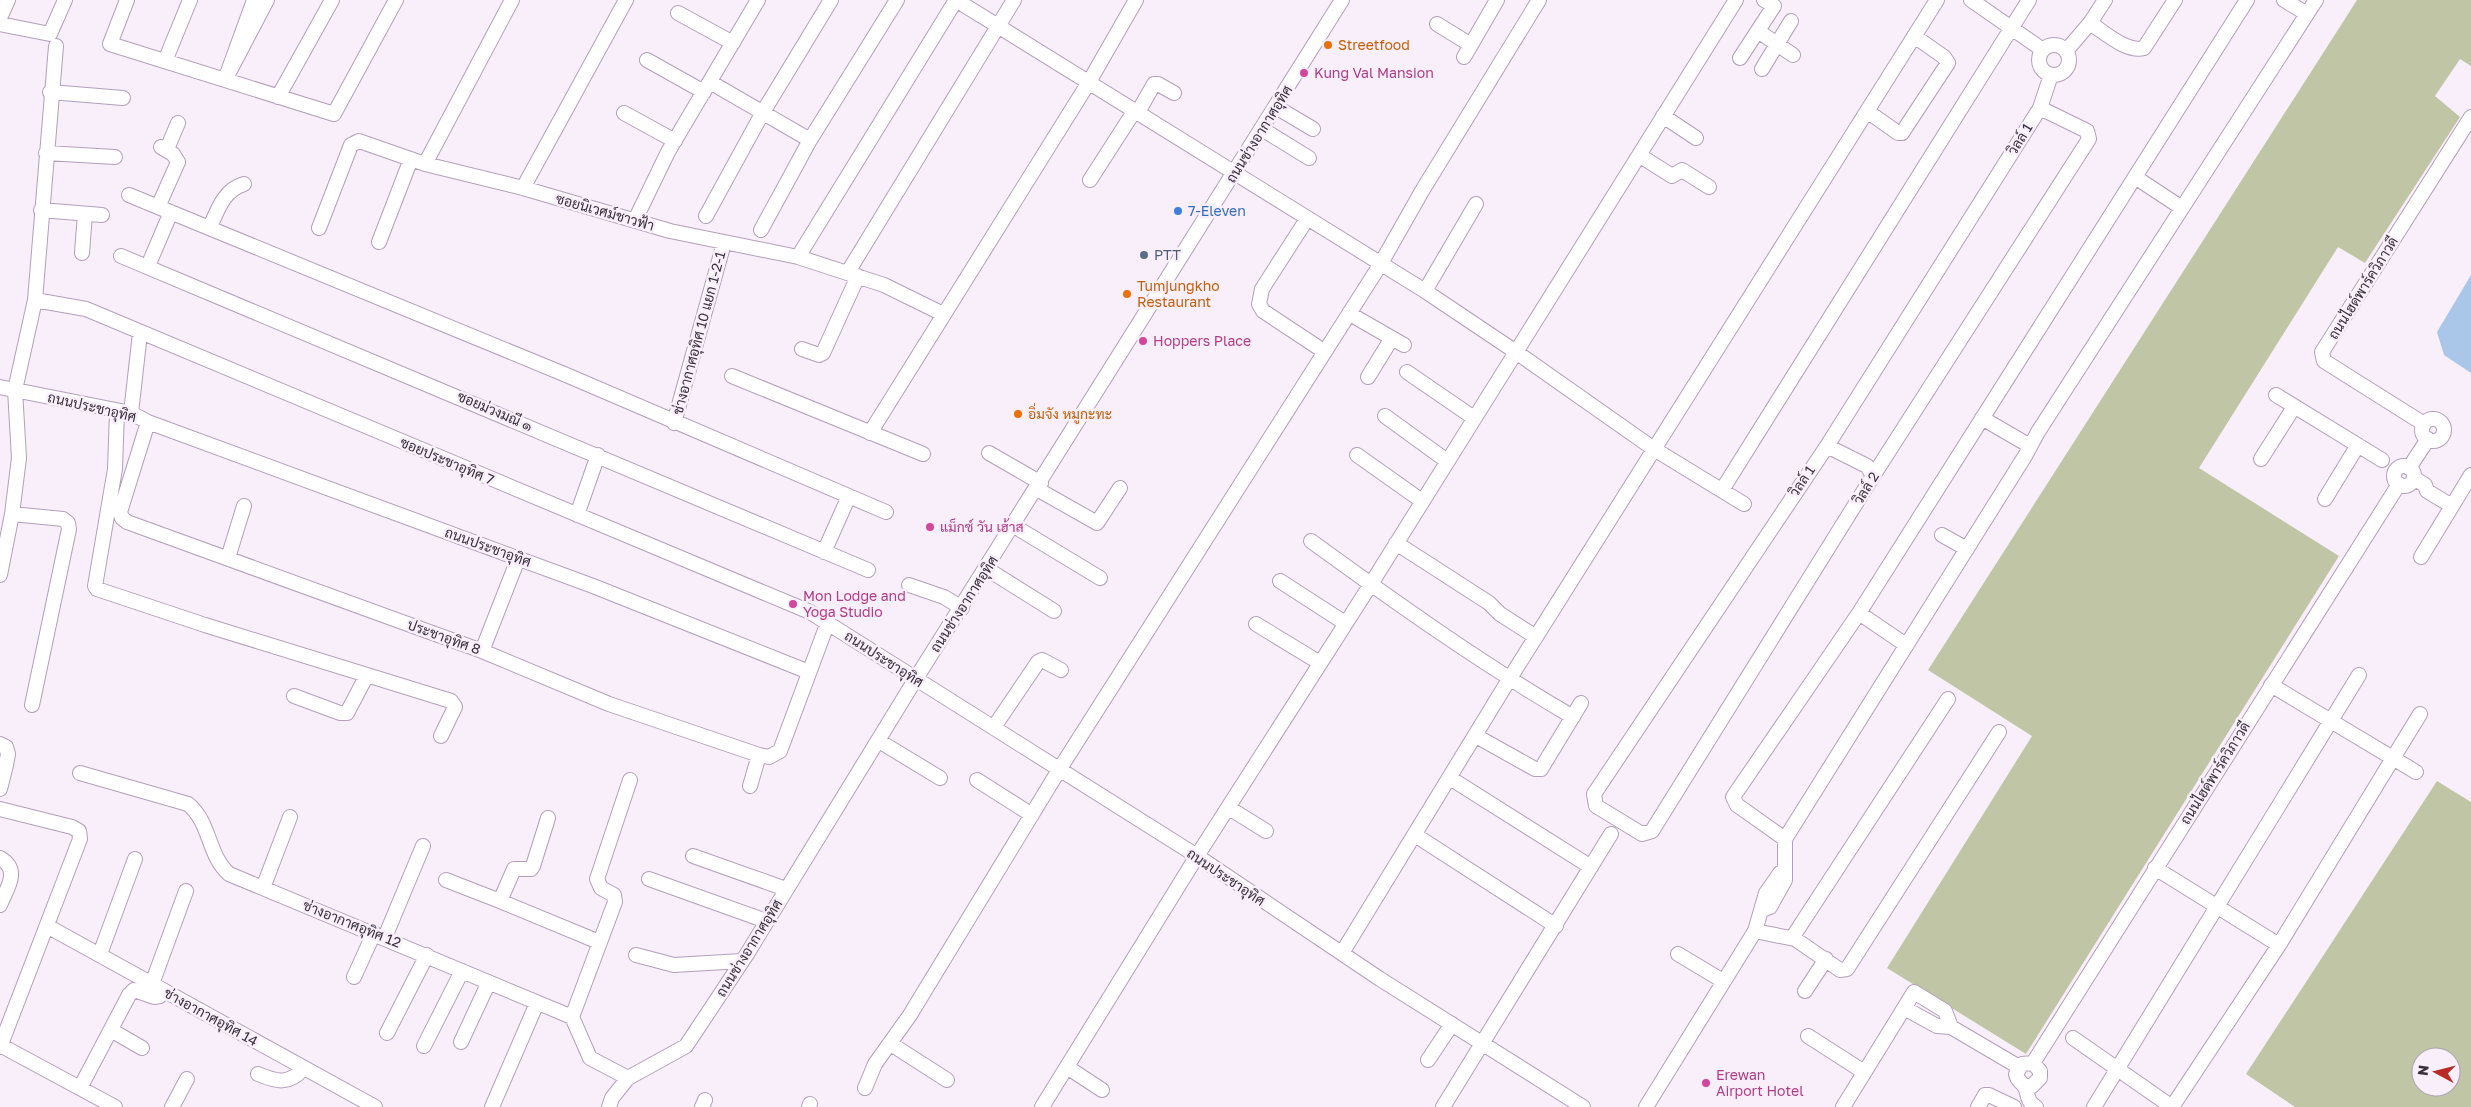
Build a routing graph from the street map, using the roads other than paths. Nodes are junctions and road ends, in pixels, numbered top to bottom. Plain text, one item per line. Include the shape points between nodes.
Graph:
1 (8, 0) edge
2 (65, 0) edge
3 (127, 0) edge
4 (190, 0) edge
5 (254, 0) edge
6 (267, 0) edge
7 (332, 0) edge
8 (396, 0) edge
9 (512, 0) edge
10 (626, 0) edge
11 (758, 0) edge
12 (831, 0) edge
13 (896, 0) edge
14 (956, 0) edge
15 (1014, 0) edge
16 (1136, 0) edge
17 (1342, 0) edge
18 (1497, 0) edge
19 (1539, 0) edge
20 (1736, 0) edge
21 (1764, 0) edge
22 (1937, 0) edge
23 (1971, 0) edge
24 (2029, 0) edge
25 (2105, 0) edge
26 (2175, 0) edge
27 (2247, 0) edge
28 (2284, 0) edge
29 (2316, 0) edge
30 (678, 13) dead end
31 (2307, 14) junction
32 (0, 18) edge
33 (1791, 21) dead end
34 (2090, 23) junction
35 (0, 24) edge
36 (1437, 24) dead end
37 (998, 26) junction
38 (2011, 28) junction
39 (1758, 31) junction
40 (1914, 36) junction
41 (733, 43) junction
42 (1777, 44) junction
43 (56, 46) dead end
44 (2043, 50) junction
45 (2066, 52) junction
46 (1793, 55) dead end
47 (1740, 58) dead end
48 (648, 60) dead end
49 (165, 61) junction
50 (1762, 69) dead end
51 (2051, 75) junction
52 (225, 80) junction
53 (1089, 82) junction
54 (707, 87) junction
55 (50, 92) junction
56 (1174, 93) dead end
57 (278, 97) junction
58 (123, 98) dead end
59 (1276, 107) junction
60 (2040, 108) junction
61 (1867, 110) junction
62 (1136, 111) junction
63 (763, 112) junction
64 (624, 113) dead end
65 (1663, 116) junction
66 (2471, 117) edge
67 (178, 123) dead end
68 (1262, 129) junction
69 (1313, 129) dead end
70 (1696, 138) dead end
71 (810, 140) junction
72 (675, 141) junction
73 (46, 153) junction
74 (1639, 155) junction
75 (115, 157) dead end
76 (1310, 158) dead end
77 (411, 159) junction
78 (424, 164) junction
79 (1235, 173) junction
80 (2135, 177) junction
81 (1090, 180) dead end
82 (244, 184) dead end
83 (1709, 187) dead end
84 (523, 188) junction
85 (129, 194) dead end
86 (1476, 204) dead end
87 (2182, 208) junction
88 (165, 209) junction
89 (41, 210) junction
90 (85, 214) junction
91 (102, 215) dead end
92 (706, 216) dead end
93 (1307, 219) junction
94 (634, 220) junction
95 (210, 227) junction
96 (319, 228) dead end
97 (760, 230) dead end
98 (379, 242) dead end
99 (724, 243) junction
100 (82, 253) dead end
101 (121, 256) dead end
102 (798, 257) junction
103 (1380, 265) junction
104 (148, 266) junction
105 (853, 274) junction
106 (1425, 291) junction
107 (36, 300) junction
108 (944, 314) junction
109 (1350, 314) junction
110 (140, 333) junction
111 (802, 349) dead end
112 (1325, 352) junction
113 (1516, 352) junction
114 (1407, 372) dead end
115 (732, 376) dead end
116 (1368, 377) dead end
117 (0, 387) edge
118 (15, 390) junction
119 (2276, 395) dead end
120 (2294, 406) junction
121 (117, 412) junction
122 (131, 413) junction
123 (1385, 416) dead end
124 (1474, 418) junction
125 (1982, 418) junction
126 (148, 422) junction
127 (674, 423) junction
128 (2424, 424) junction
129 (870, 433) junction
130 (2428, 439) junction
131 (1827, 446) junction
132 (2030, 446) junction
133 (2358, 446) junction
134 (1654, 449) junction
135 (989, 453) dead end
136 (923, 454) dead end
137 (598, 455) junction
138 (1357, 455) dead end
139 (2261, 459) dead end
140 (1447, 461) junction
141 (2471, 475) edge
142 (1873, 476) junction
143 (2404, 476) junction
144 (1039, 486) junction
145 (1120, 488) dead end
146 (1722, 490) junction
147 (849, 496) junction
148 (2325, 499) dead end
149 (1422, 501) junction
150 (1744, 504) dead end
151 (244, 506) dead end
152 (2452, 506) junction
153 (886, 512) dead end
154 (12, 514) junction
155 (577, 515) junction
156 (1014, 526) junction
157 (1942, 535) dead end
158 (1311, 541) dead end
159 (1396, 543) junction
160 (1967, 549) junction
161 (824, 552) junction
162 (2421, 557) dead end
163 (228, 558) junction
164 (518, 559) junction
165 (986, 569) junction
166 (868, 570) dead end
167 (0, 575) edge
168 (1100, 578) dead end
169 (1280, 581) dead end
170 (1371, 584) junction
171 (909, 585) dead end
172 (962, 608) junction
173 (1054, 611) dead end
174 (1858, 613) junction
175 (828, 622) junction
176 (1346, 622) junction
177 (1256, 624) dead end
178 (1536, 637) junction
179 (1906, 645) junction
180 (482, 651) junction
181 (1320, 663) junction
182 (1061, 670) dead end
183 (809, 672) junction
184 (367, 675) junction
185 (2359, 675) dead end
186 (1510, 678) junction
187 (915, 680) junction
188 (2271, 685) junction
189 (294, 696) dead end
190 (1948, 698) dead end
191 (1581, 703) dead end
192 (32, 705) dead end
193 (2420, 714) dead end
194 (1573, 717) junction
195 (2331, 721) junction
196 (994, 727) junction
197 (1999, 732) dead end
198 (441, 736) dead end
199 (1476, 736) junction
200 (879, 741) junction
201 (0, 744) edge
202 (759, 755) junction
203 (2393, 758) junction
204 (1059, 770) junction
205 (2416, 772) dead end
206 (80, 773) dead end
207 (940, 778) dead end
208 (1450, 778) junction
209 (630, 780) dead end
210 (977, 780) dead end
211 (750, 786) dead end
212 (0, 789) edge
213 (1229, 808) junction
214 (0, 809) edge
215 (1032, 815) junction
216 (290, 817) dead end
217 (548, 818) dead end
218 (1266, 830) dead end
219 (1611, 834) dead end
220 (1642, 834) joint
221 (1415, 835) junction
222 (1785, 839) junction
223 (423, 846) dead end
224 (693, 856) dead end
225 (1196, 856) junction
226 (0, 858) edge
227 (135, 859) dead end
228 (1591, 867) junction
229 (2155, 868) junction
230 (649, 879) dead end
231 (446, 880) dead end
232 (263, 888) junction
233 (786, 889) junction
234 (186, 891) dead end
235 (500, 901) junction
236 (0, 905) edge
237 (2217, 907) junction
238 (766, 921) junction
239 (48, 926) junction
240 (1556, 926) junction
241 (1755, 931) junction
242 (379, 935) junction
243 (1795, 940) junction
244 (599, 942) junction
245 (2278, 945) junction
246 (1342, 953) junction
247 (100, 954) junction
248 (1678, 954) dead end
249 (427, 955) junction
250 (636, 955) dead end
251 (1826, 959) junction
252 (742, 961) junction
253 (462, 971) junction
254 (354, 977) dead end
255 (1724, 981) junction
256 (488, 984) junction
257 (158, 988) junction
258 (1805, 991) dead end
259 (537, 1002) junction
260 (1904, 1008) junction
261 (572, 1017) junction
262 (1452, 1024) junction
263 (1951, 1027) junction
264 (111, 1030) junction
265 (387, 1033) dead end
266 (1808, 1036) dead end
267 (2073, 1038) dead end
268 (461, 1042) dead end
269 (891, 1044) junction
270 (1483, 1044) junction
271 (0, 1046) edge
272 (424, 1046) dead end
273 (142, 1048) dead end
274 (1428, 1060) dead end
275 (2033, 1063) junction
276 (2019, 1066) junction
277 (1067, 1067) junction
278 (304, 1068) junction
279 (2118, 1069) junction
280 (1864, 1072) junction
281 (258, 1074) dead end
282 (187, 1078) dead end
283 (628, 1078) junction
284 (947, 1080) dead end
285 (2024, 1086) junction
286 (80, 1088) junction
287 (866, 1088) dead end
288 (1102, 1090) dead end
289 (115, 1107) edge
290 (172, 1107) edge
291 (375, 1107) edge
292 (492, 1107) edge
293 (609, 1107) edge
294 (1042, 1107) edge
295 (1443, 1107) edge
296 (1583, 1107) edge
297 (1646, 1107) edge
298 (1843, 1107) edge
299 (1978, 1107) edge
300 (2014, 1107) edge
301 (2036, 1107) edge
302 (2094, 1107) edge
303 (2172, 1107) edge

1 - 32 street
2 - 35 street via 50,34
3 - 49 street via 110,44
4 - 49 street
5 - 52 street
6 - 52 street
7 - 57 street
8 - 57 street via 334,114
9 - 78 street
10 - 84 street
11 - 41 street
12 - 63 street
13 - 71 street
14 - 37 street
14 - 102 street
15 - 37 street
16 - 53 street
17 - 59 street, ถนนช่างอากาศอุทิศ
18 - 36 street via 1467,51
19 - 103 street
20 - 65 street
21 - 39 street via 1774,6
22 - 40 street
23 - 38 street
24 - 38 street
25 - 34 street
26 - 34 street via 2144,48 2138,50
27 - 80 street
28 - 31 street
29 - 31 street
30 - 41 street
31 - 87 street
33 - 42 street
34 - 45 street
37 - 53 street
37 - 105 street
38 - 44 street
38 - 146 street
39 - 42 street
39 - 47 street
40 - 61 street
40 - 61 street via 1948,63 1902,133
41 - 54 street
42 - 46 street
42 - 50 street
43 - 55 street
44 - 45 street via 2057,46
44 - 51 street via 2040,65
45 - 51 street via 2066,68 2062,73
48 - 54 street
49 - 52 street
51 - 60 street, วิลล์ 1
52 - 57 street
53 - 62 street
53 - 108 street
54 - 63 street
54 - 72 street
55 - 58 street
55 - 73 street
56 - 62 street via 1154,84
59 - 68 street, ถนนช่างอากาศอุทิศ
59 - 69 street
60 - 131 street, วิลล์ 1
60 - 142 street, วิลล์ 2 via 2086,131 2089,139
61 - 134 street
62 - 79 street
62 - 81 street
63 - 71 street
63 - 92 street
64 - 72 street
65 - 70 street
65 - 74 street
66 - 128 street, ถนนไฮด์พาร์ควิภาวดี via 2322,352 2324,361
67 - 88 street via 164,148 178,162
68 - 76 street
68 - 79 street, ถนนช่างอากาศอุทิศ
71 - 97 street
72 - 94 street
73 - 75 street
73 - 89 street
74 - 83 street via 1672,176 1682,170
74 - 113 street
77 - 78 street, ซอยนิเวศม์ชาวฟ้า
77 - 96 street, ซอยนิเวศม์ชาวฟ้า via 364,142 352,145
77 - 98 street
78 - 84 street, ซอยนิเวศม์ชาวฟ้า
79 - 93 street
79 - 144 street, ถนนช่างอากาศอุทิศ
80 - 87 street
80 - 125 street
82 - 95 street via 229,192
84 - 94 street, ซอยนิเวศม์ชาวฟ้า
85 - 88 street
86 - 106 street
87 - 132 street
88 - 95 street
88 - 104 street
89 - 90 street
89 - 107 street
90 - 91 street
90 - 100 street
93 - 103 street
93 - 112 street via 1262,289 1260,304 1264,311
94 - 99 street, ซอยนิเวศม์ชาวฟ้า
95 - 127 street
99 - 102 street, ซอยนิเวศม์ชาวฟ้า
99 - 127 street, ช่างอากาศอุทิศ 10 แยก 1-2-1
101 - 104 street, ซอยม่วงมณี ๑
102 - 105 street, ซอยนิเวศม์ชาวฟ้า
103 - 106 street
103 - 109 street
104 - 137 street, ซอยม่วงมณี ๑
105 - 108 street, ซอยนิเวศม์ชาวฟ้า
105 - 111 street via 823,353 819,355
106 - 113 street
107 - 110 street, ซอยประชาอุทิศ 7 via 86,309
107 - 118 street
108 - 129 street
109 - 112 street
109 - 116 street via 1398,342
110 - 122 street
110 - 155 street, ซอยประชาอุทิศ 7
112 - 204 street
113 - 124 street
113 - 134 street
114 - 124 street
115 - 129 street
117 - 118 street, ถนนประชาอุทิศ
118 - 121 street, ถนนประชาอุทิศ
118 - 154 street via 19,458
119 - 120 street
120 - 133 street
120 - 139 street
121 - 122 street, ถนนประชาอุทิศ
121 - 184 street via 115,469 97,589 186,620
122 - 126 street, ถนนประชาอุทิศ
123 - 140 street
124 - 140 street
125 - 132 street
125 - 174 street
126 - 163 street, ประชาอุทิศ 8 via 120,512 122,518
126 - 164 street, ถนนประชาอุทิศ
127 - 147 street
128 - 130 street via 2423,432
128 - 130 street, ถนนไฮด์พาร์ควิภาวดี via 2435,419 2444,427 2440,438
129 - 136 street
130 - 143 street, ถนนไฮด์พาร์ควิภาวดี
131 - 142 street via 1868,466
131 - 220 street, วิลล์ 1 via 1594,794 1596,806
132 - 160 street
133 - 143 street via 2382,460 2382,466
133 - 148 street
134 - 146 street
134 - 178 street
135 - 144 street
137 - 155 street
137 - 161 street, ซอยม่วงมณี ๑
138 - 149 street
140 - 149 street
141 - 152 street
142 - 220 street, วิลล์ 2 via 1652,831
143 - 152 street via 2425,485 2427,491
143 - 188 street, ถนนไฮด์พาร์ควิภาวดี
144 - 145 street via 1097,523
144 - 156 street, ถนนช่างอากาศอุทิศ
146 - 150 street
147 - 153 street
147 - 161 street
149 - 159 street
151 - 163 street
152 - 162 street
154 - 167 street
154 - 192 street via 63,519 69,529
155 - 175 street, ซอยประชาอุทิศ 7
156 - 165 street, ถนนช่างอากาศอุทิศ
156 - 168 street
157 - 160 street
158 - 170 street
159 - 170 street
159 - 178 street
160 - 179 street
161 - 166 street, ซอยม่วงมณี ๑
163 - 180 street, ประชาอุทิศ 8
164 - 180 street
164 - 183 street, ถนนประชาอุทิศ
165 - 172 street, ถนนช่างอากาศอุทิศ
165 - 173 street
169 - 176 street
170 - 176 street
170 - 186 street
171 - 172 street via 944,597
172 - 187 street, ถนนช่างอากาศอุทิศ
174 - 179 street
174 - 222 street via 1733,797 1737,805
175 - 183 street, ถนนประชาอุทิศ
175 - 187 street, ถนนประชาอุทิศ
176 - 181 street
177 - 181 street
178 - 186 street
179 - 222 street
180 - 202 street, ประชาอุทิศ 8 via 609,704
181 - 213 street
182 - 196 street via 1042,660 1038,662
183 - 202 street via 780,751 769,757
184 - 189 street via 347,713
184 - 198 street via 455,703
185 - 195 street
186 - 194 street
186 - 199 street
187 - 196 street, ถนนประชาอุทิศ
187 - 200 street, ถนนช่างอากาศอุทิศ
188 - 195 street
188 - 229 street, ถนนไฮด์พาร์ควิภาวดี
190 - 243 street via 1794,935
191 - 194 street
193 - 203 street
194 - 199 street via 1541,769 1535,769
195 - 203 street
195 - 237 street
196 - 204 street, ถนนประชาอุทิศ
197 - 251 street via 1847,970 1840,970
199 - 208 street
200 - 207 street
200 - 233 street, ถนนช่างอากาศอุทิศ
201 - 212 street via 6,747 8,754
202 - 211 street
203 - 205 street
203 - 245 street
204 - 215 street
204 - 225 street, ถนนประชาอุทิศ
206 - 232 street, ช่างอากาศอุทิศ 12 via 188,804 199,813 221,866 229,874
208 - 221 street
208 - 228 street
209 - 244 street via 597,879 601,888 616,898
210 - 215 street
213 - 218 street
213 - 225 street
214 - 239 street via 79,831 80,839
215 - 269 street
216 - 232 street
217 - 235 street via 533,866 531,869 514,869
219 - 228 street
221 - 240 street
221 - 246 street
222 - 241 street via 1784,880 1769,908 1762,910
223 - 242 street
224 - 233 street
225 - 246 street, ถนนประชาอุทิศ
225 - 277 street
226 - 236 street via 12,869
227 - 247 street
228 - 240 street
229 - 237 street
229 - 275 street, ถนนไฮด์พาร์ควิภาวดี
230 - 238 street
231 - 235 street
232 - 242 street, ช่างอากาศอุทิศ 12
233 - 238 street, ถนนช่างอากาศอุทิศ
234 - 257 street
235 - 244 street
237 - 245 street
237 - 279 street
238 - 252 street, ถนนช่างอากาศอุทิศ
239 - 247 street, ช่างอากาศอุทิศ 14
239 - 271 street
240 - 270 street
241 - 243 street
241 - 255 street
242 - 249 street, ช่างอากาศอุทิศ 12
242 - 254 street
243 - 251 street
244 - 261 street
245 - 303 street
246 - 262 street, ถนนประชาอุทิศ
247 - 257 street, ช่างอากาศอุทิศ 14
248 - 255 street
249 - 253 street, ช่างอากาศอุทิศ 12
249 - 265 street
250 - 252 street via 674,965
251 - 258 street
252 - 283 street, ถนนช่างอากาศอุทิศ via 686,1046
253 - 256 street, ช่างอากาศอุทิศ 12
253 - 272 street
255 - 297 street
256 - 259 street, ช่างอากาศอุทิศ 12
256 - 268 street
257 - 264 street via 160,996 154,997 134,990
257 - 278 street, ช่างอากาศอุทิศ 14
259 - 261 street, ช่างอากาศอุทิศ 12
259 - 292 street
260 - 263 street via 1937,1026
260 - 263 street via 1914,992 1945,1011
260 - 280 street
261 - 283 street via 590,1058
262 - 270 street, ถนนประชาอุทิศ
262 - 274 street
263 - 276 street
264 - 273 street
264 - 286 street
266 - 280 street
267 - 279 street
269 - 284 street
269 - 287 street via 875,1064
270 - 295 street
270 - 296 street, ถนนประชาอุทิศ
271 - 286 street
275 - 276 street via 2025,1062
275 - 285 street via 2039,1067 2040,1078 2032,1086
276 - 285 street via 2017,1078
277 - 288 street
277 - 294 street
278 - 281 street via 288,1081 278,1082
278 - 291 street, ช่างอากาศอุทิศ 14
279 - 302 street
279 - 303 street
280 - 298 street
282 - 290 street
283 - 293 street, ถนนช่างอากาศอุทิศ
285 - 301 street via 2028,1100
286 - 289 street
299 - 300 street via 1985,1095

